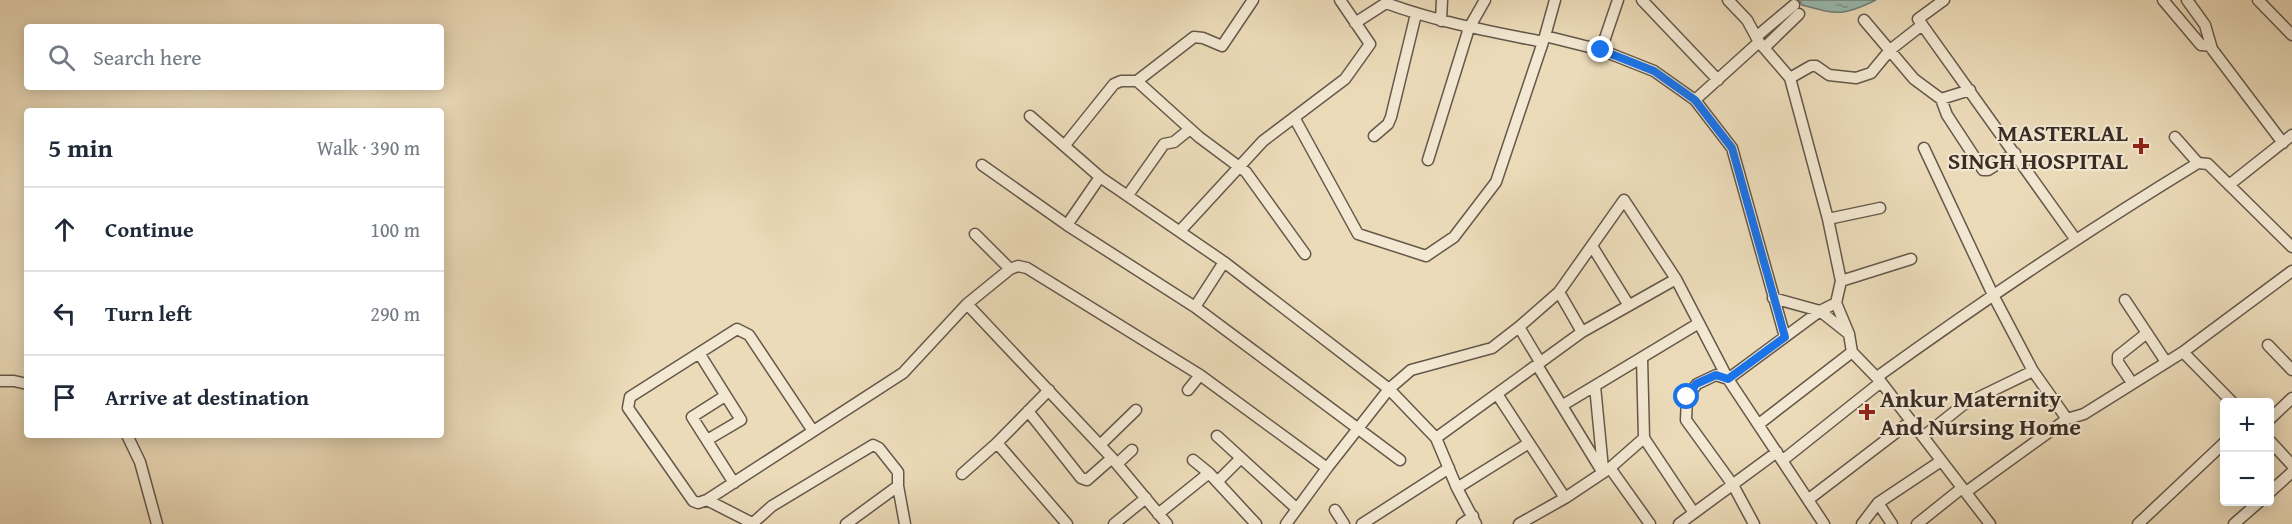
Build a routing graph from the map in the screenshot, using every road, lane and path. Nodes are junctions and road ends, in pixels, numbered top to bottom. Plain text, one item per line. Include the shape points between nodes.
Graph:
1 (1253, 0) edge
2 (1340, 0) edge
3 (1442, 0) edge
4 (1485, 0) edge
5 (1555, 0) edge
6 (1618, 0) edge
7 (1642, 0) edge
8 (1746, 0) edge
9 (1944, 0) edge
10 (2163, 0) edge
11 (2187, 0) edge
12 (2258, 0) edge
13 (1387, 2) edge
14 (1732, 4) edge
15 (1797, 10) dead end
16 (1416, 14) junction
17 (1864, 20) dead end
18 (1441, 21) junction
19 (1355, 23) junction
20 (1922, 25) junction
21 (1469, 28) junction
22 (2292, 35) edge
23 (1544, 39) junction
24 (1760, 42) junction
25 (2211, 46) junction
26 (1601, 50) junction
27 (1890, 50) junction
28 (1790, 78) junction
29 (1718, 80) junction
30 (1137, 81) junction
31 (1970, 90) junction
32 (1941, 99) junction
33 (1695, 100) junction
34 (1030, 116) dead end
35 (1295, 119) junction
36 (1190, 129) junction
37 (2292, 135) edge
38 (1374, 136) dead end
39 (2175, 137) dead end
40 (2283, 143) junction
41 (1065, 145) junction
42 (1924, 148) dead end
43 (2015, 153) junction
44 (1428, 160) dead end
45 (2198, 163) junction
46 (982, 165) dead end
47 (1239, 166) junction
48 (1100, 177) junction
49 (2229, 185) junction
50 (1128, 195) junction
51 (1880, 208) dead end
52 (1828, 219) junction
53 (1067, 225) junction
54 (1180, 231) junction
55 (975, 234) dead end
56 (2076, 240) junction
57 (1592, 246) junction
58 (2292, 247) edge
59 (1305, 255) dead end
60 (1911, 260) dead end
61 (1224, 262) junction
62 (1010, 269) junction
63 (2292, 271) edge
64 (1676, 279) junction
65 (1841, 280) junction
66 (1559, 292) junction
67 (1994, 295) junction
68 (1773, 298) junction
69 (2125, 300) dead end
70 (1836, 303) junction
71 (967, 304) junction
72 (1628, 304) junction
73 (1195, 307) junction
74 (1820, 311) junction
75 (1700, 323) junction
76 (1519, 327) junction
77 (1582, 332) junction
78 (2147, 333) junction
79 (1849, 334) junction
80 (1785, 337) junction
81 (2268, 345) dead end
82 (1852, 352) junction
83 (2182, 352) junction
84 (699, 353) junction
85 (1641, 358) junction
86 (2166, 362) junction
87 (1538, 363) junction
88 (2292, 370) edge
89 (2033, 371) junction
90 (1200, 375) junction
91 (1728, 379) junction
92 (1879, 380) junction
93 (0, 381) edge
94 (24, 383) edge
95 (2132, 383) junction
96 (1595, 386) junction
97 (1389, 389) junction
98 (1048, 390) junction
99 (1188, 390) dead end
100 (1497, 394) junction
101 (725, 396) junction
102 (2228, 398) edge
103 (2292, 398) edge
104 (1563, 405) junction
105 (1136, 410) dead end
106 (1028, 411) junction
107 (2274, 415) edge
108 (2067, 419) junction
109 (1911, 421) junction
110 (1760, 424) junction
111 (1359, 428) junction
112 (813, 430) junction
113 (1217, 436) dead end
114 (1923, 436) junction
115 (128, 438) edge
116 (1436, 438) junction
117 (1644, 438) junction
118 (707, 440) junction
119 (997, 442) junction
120 (1529, 443) junction
121 (1100, 445) junction
122 (2274, 445) edge
123 (2220, 447) edge
124 (1132, 450) dead end
125 (1780, 456) junction
126 (1240, 459) junction
127 (1193, 460) dead end
128 (1400, 460) dead end
129 (1941, 460) junction
130 (1114, 461) junction
131 (2292, 465) edge
132 (1327, 468) junction
133 (1449, 468) junction
134 (1607, 470) junction
135 (2292, 472) edge
136 (1209, 473) junction
137 (962, 474) dead end
138 (1217, 482) junction
139 (734, 483) junction
140 (1733, 485) junction
141 (898, 486) junction
142 (1457, 488) junction
143 (2274, 488) edge
144 (1964, 490) junction
145 (1146, 498) junction
146 (1565, 498) junction
147 (1809, 499) junction
148 (707, 500) junction
149 (1878, 503) junction
150 (2254, 506) edge
151 (1297, 509) junction
152 (1335, 510) dead end
153 (1694, 513) junction
154 (1158, 514) junction
155 (1474, 520) edge
156 (1932, 520) edge
157 (901, 522) edge
158 (157, 524) edge
159 (753, 524) edge
160 (846, 524) edge
161 (1066, 524) edge
162 (1114, 524) edge
163 (1167, 524) edge
164 (1256, 524) edge
165 (1286, 524) edge
166 (1344, 524) edge
167 (1362, 524) edge
168 (1462, 524) edge
169 (1519, 524) edge
170 (1650, 524) edge
171 (1679, 524) edge
172 (1754, 524) edge
173 (1824, 524) edge
174 (1862, 524) edge
175 (1892, 524) edge
176 (1917, 524) edge
177 (1990, 524) edge
178 (2138, 524) edge
179 (2234, 524) edge

1 - 30 street via 1222,46 1194,37
2 - 19 street
3 - 18 street
4 - 21 street
5 - 23 street
6 - 26 street
7 - 29 street
8 - 14 street
9 - 20 street via 1918,20
10 - 25 street via 2201,45
11 - 25 street via 2205,25
12 - 22 street
13 - 16 street
13 - 19 street
14 - 24 street
15 - 24 street
16 - 18 street
16 - 38 street via 1391,117
17 - 27 street
18 - 21 street
19 - 35 street via 1370,44 1346,79
20 - 27 street
20 - 31 street
21 - 23 street
21 - 44 street
23 - 26 street
23 - 35 street via 1496,182 1454,237 1426,256 1358,234
24 - 28 street
24 - 29 street
25 - 40 street
26 - 33 street via 1654,71
27 - 28 street via 1871,73 1856,78 1829,75 1816,66
27 - 32 street via 1914,79
28 - 52 street
29 - 33 street
30 - 36 street
30 - 41 street via 1114,84
31 - 32 street
31 - 43 street
32 - 43 street via 1948,118 1983,170
33 - 68 street via 1732,148
34 - 41 street
35 - 47 street via 1263,141
36 - 47 street
36 - 50 street via 1174,142 1164,144
37 - 40 street
39 - 45 street
40 - 49 street
41 - 48 street
42 - 67 street
43 - 56 street
45 - 49 street via 2208,164
45 - 56 street
46 - 53 street
47 - 54 street
47 - 59 street
48 - 50 street
48 - 53 street
49 - 58 street
50 - 54 street
51 - 52 street
52 - 65 street
53 - 73 street
54 - 61 street
55 - 62 street
56 - 67 street
57 - 64 street via 1624,200
57 - 66 street
57 - 72 street
60 - 65 street
61 - 73 street
61 - 97 street
62 - 71 street
62 - 90 street via 1027,268
63 - 83 street
64 - 72 street
64 - 75 street
65 - 70 street
66 - 76 street
66 - 77 street
67 - 89 street
67 - 92 street
68 - 74 street
68 - 80 street
69 - 78 street
70 - 74 street
70 - 79 street
71 - 98 street
71 - 112 street via 903,373
72 - 77 street
73 - 111 street
74 - 79 street
74 - 80 street
75 - 85 street
75 - 91 street
76 - 87 street
76 - 97 street via 1492,348 1411,370
77 - 87 street
78 - 86 street
78 - 95 street via 2118,356
79 - 82 street
80 - 91 street
81 - 88 street
82 - 92 street
82 - 110 street
83 - 86 street
83 - 102 street
84 - 101 street
84 - 112 street via 737,329 749,335
84 - 148 street via 630,397 628,408 693,501
85 - 96 street
85 - 117 street
86 - 95 street
87 - 100 street
87 - 104 street
89 - 108 street
89 - 114 street via 1963,405
90 - 99 street
90 - 132 street
91 - 110 street
91 - 140 street via 1716,375 1696,384 1687,397 1686,420
92 - 109 street
92 - 125 street
93 - 94 street
95 - 108 street via 2084,414
96 - 104 street
96 - 134 street
97 - 111 street
97 - 116 street
98 - 106 street
98 - 121 street
100 - 116 street
100 - 120 street
101 - 118 street via 692,417
101 - 118 street via 741,420
103 - 107 street
104 - 134 street
105 - 121 street
106 - 119 street
106 - 130 street via 1082,478 1087,480
108 - 144 street
109 - 114 street
109 - 147 street
110 - 125 street
111 - 128 street
111 - 132 street
112 - 139 street
113 - 126 street
114 - 129 street
115 - 158 street via 140,462
116 - 133 street
117 - 134 street
117 - 153 street
118 - 139 street
119 - 137 street
119 - 161 street
120 - 142 street
120 - 146 street
121 - 130 street
122 - 131 street
123 - 178 street
124 - 130 street
125 - 140 street
125 - 147 street
126 - 138 street
126 - 151 street
127 - 136 street
129 - 144 street
129 - 149 street
130 - 145 street
132 - 151 street
133 - 142 street
133 - 167 street
134 - 146 street
134 - 170 street
135 - 143 street
136 - 138 street
136 - 154 street
138 - 164 street
139 - 148 street
140 - 153 street
140 - 172 street
141 - 157 street
141 - 159 street via 898,472 873,446 772,507
141 - 160 street
142 - 155 street
144 - 156 street
144 - 177 street
145 - 154 street
145 - 162 street
146 - 169 street
147 - 173 street
148 - 159 street
149 - 174 street
149 - 175 street
150 - 179 street
151 - 165 street
152 - 166 street
153 - 171 street
154 - 163 street
155 - 168 street
156 - 176 street

